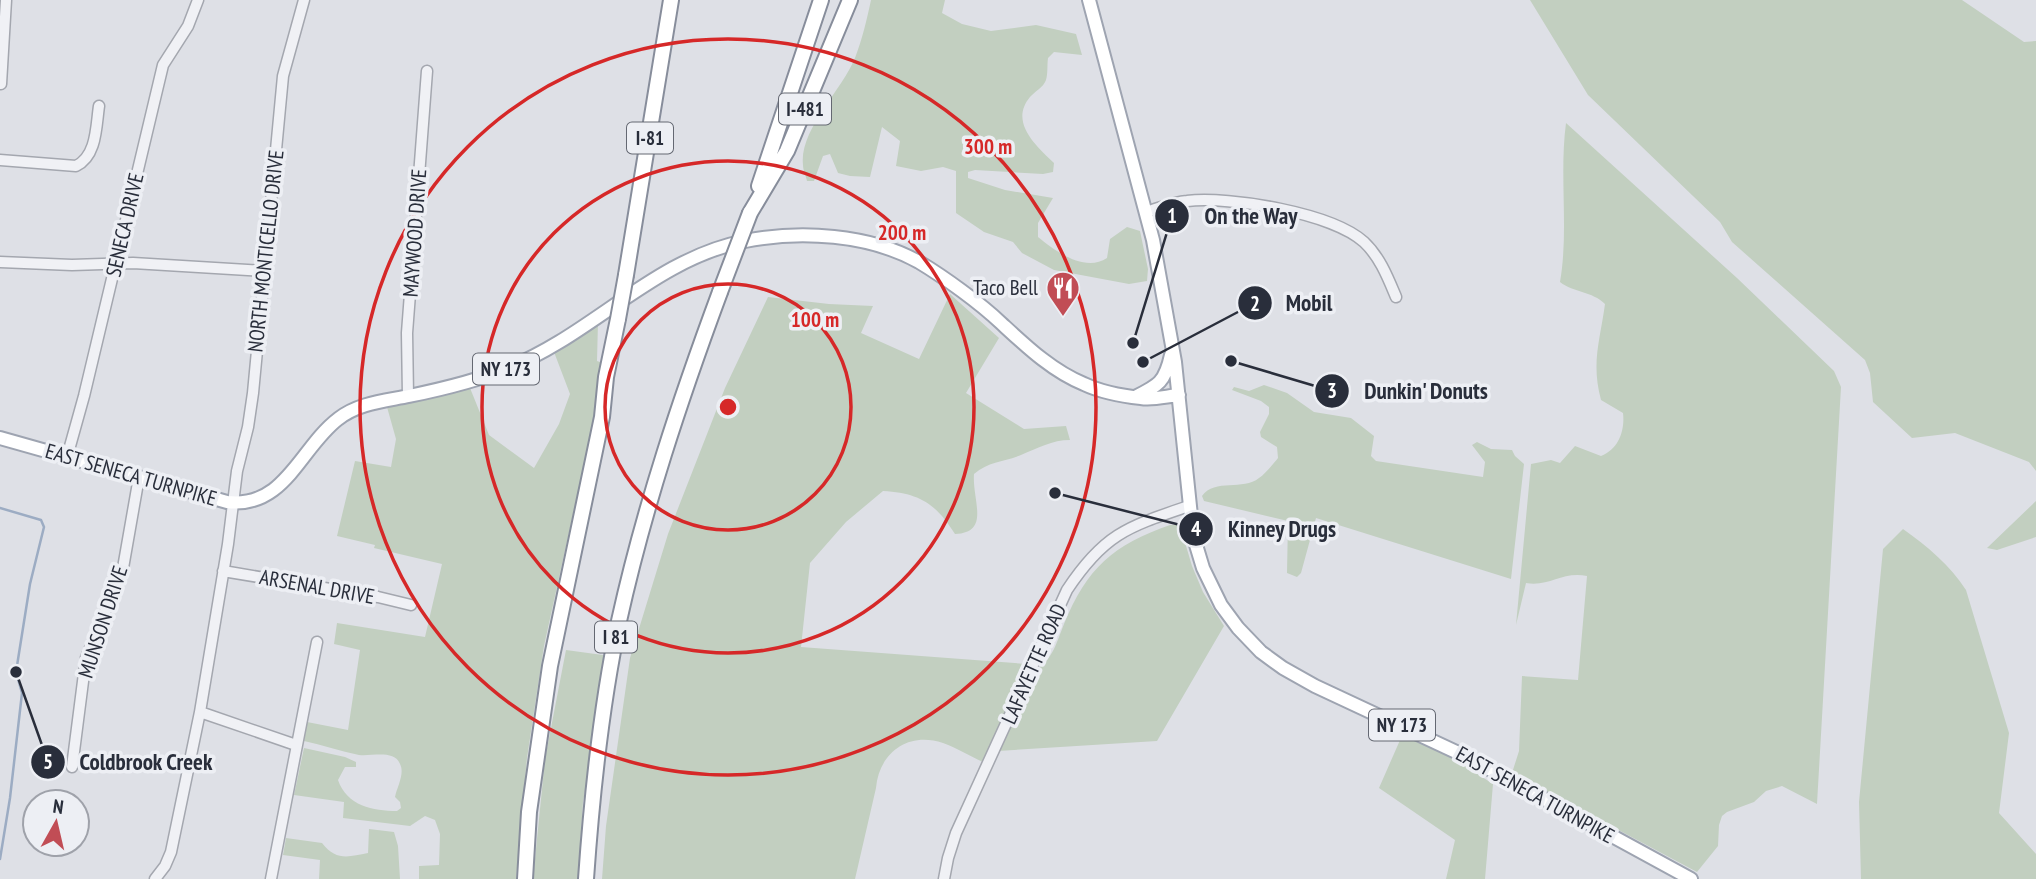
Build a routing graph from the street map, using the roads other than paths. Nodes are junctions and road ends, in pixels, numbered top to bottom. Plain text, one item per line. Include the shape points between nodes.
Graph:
1 (6, 0) edge
2 (198, 0) edge
3 (303, 0) edge
4 (670, 0) edge
5 (821, 0) edge
6 (850, 0) edge
7 (1089, 0) edge
8 (427, 71) dead end
9 (1, 85) edge
10 (99, 106) dead end
11 (0, 160) edge
12 (1146, 212) junction
13 (750, 213) junction
14 (0, 262) edge
15 (116, 264) junction
16 (264, 271) junction
17 (1396, 298) dead end
18 (1173, 348) junction
19 (1179, 395) junction
20 (408, 396) junction
21 (1134, 397) junction
22 (0, 438) edge
23 (67, 457) junction
24 (139, 477) junction
25 (233, 503) junction
26 (1189, 506) junction
27 (223, 571) junction
28 (411, 605) dead end
29 (317, 642) dead end
30 (200, 712) junction
31 (296, 745) junction
32 (72, 767) dead end
33 (155, 879) edge
34 (271, 879) edge
35 (525, 879) edge
36 (586, 879) edge
37 (944, 879) edge
38 (1692, 879) edge

1 - 9 street
2 - 15 street, SENECA DRIVE via 188,26 163,65
3 - 16 street, NORTH MONTICELLO DRIVE via 283,76
4 - 35 highway, I-81, bridge via 602,417 550,666
5 - 13 highway, I 81
6 - 13 highway, I-481 via 788,151
7 - 12 main road
8 - 20 street, MAYWOOD DRIVE via 407,333
10 - 11 street via 92,147 76,166
12 - 17 street via 1210,200 1328,222 1354,233 1373,251
12 - 18 main road
13 - 36 highway, I 81, bridge via 680,402 619,622 599,747
14 - 15 street
15 - 16 street
15 - 23 street, SENECA DRIVE
16 - 25 street, NORTH MONTICELLO DRIVE via 253,393
18 - 19 main road
18 - 21 main road via 1161,381
19 - 21 main road, EAST SENECA TURNPIKE / NY 173
19 - 26 main road, EAST SENECA TURNPIKE / NY 173
20 - 21 main road, EAST SENECA TURNPIKE / NY 173 via 468,382 534,356 688,260 742,242 781,236 850,240 890,249 966,296 1051,365 1083,384
20 - 25 main road, EAST SENECA TURNPIKE / NY 173 via 377,402 341,417 267,495
22 - 23 main road, EAST SENECA TURNPIKE / NY 173
23 - 24 main road, EAST SENECA TURNPIKE / NY 173
24 - 25 main road, EAST SENECA TURNPIKE / NY 173
24 - 32 street, MUNSON DRIVE via 123,568 86,659
25 - 27 street, NORTH MONTICELLO DRIVE
26 - 37 street, LAFAYETTE ROAD via 1124,530 1087,561 1073,581 956,833
26 - 38 main road, EAST SENECA TURNPIKE / NY 173 via 1198,555 1221,605 1253,644 1283,668 1469,758
27 - 28 street, ARSENAL DRIVE
27 - 30 street, NORTH MONTICELLO DRIVE
29 - 31 street
30 - 31 street
30 - 33 street, NORTH MONTICELLO DRIVE via 171,852
31 - 34 street

